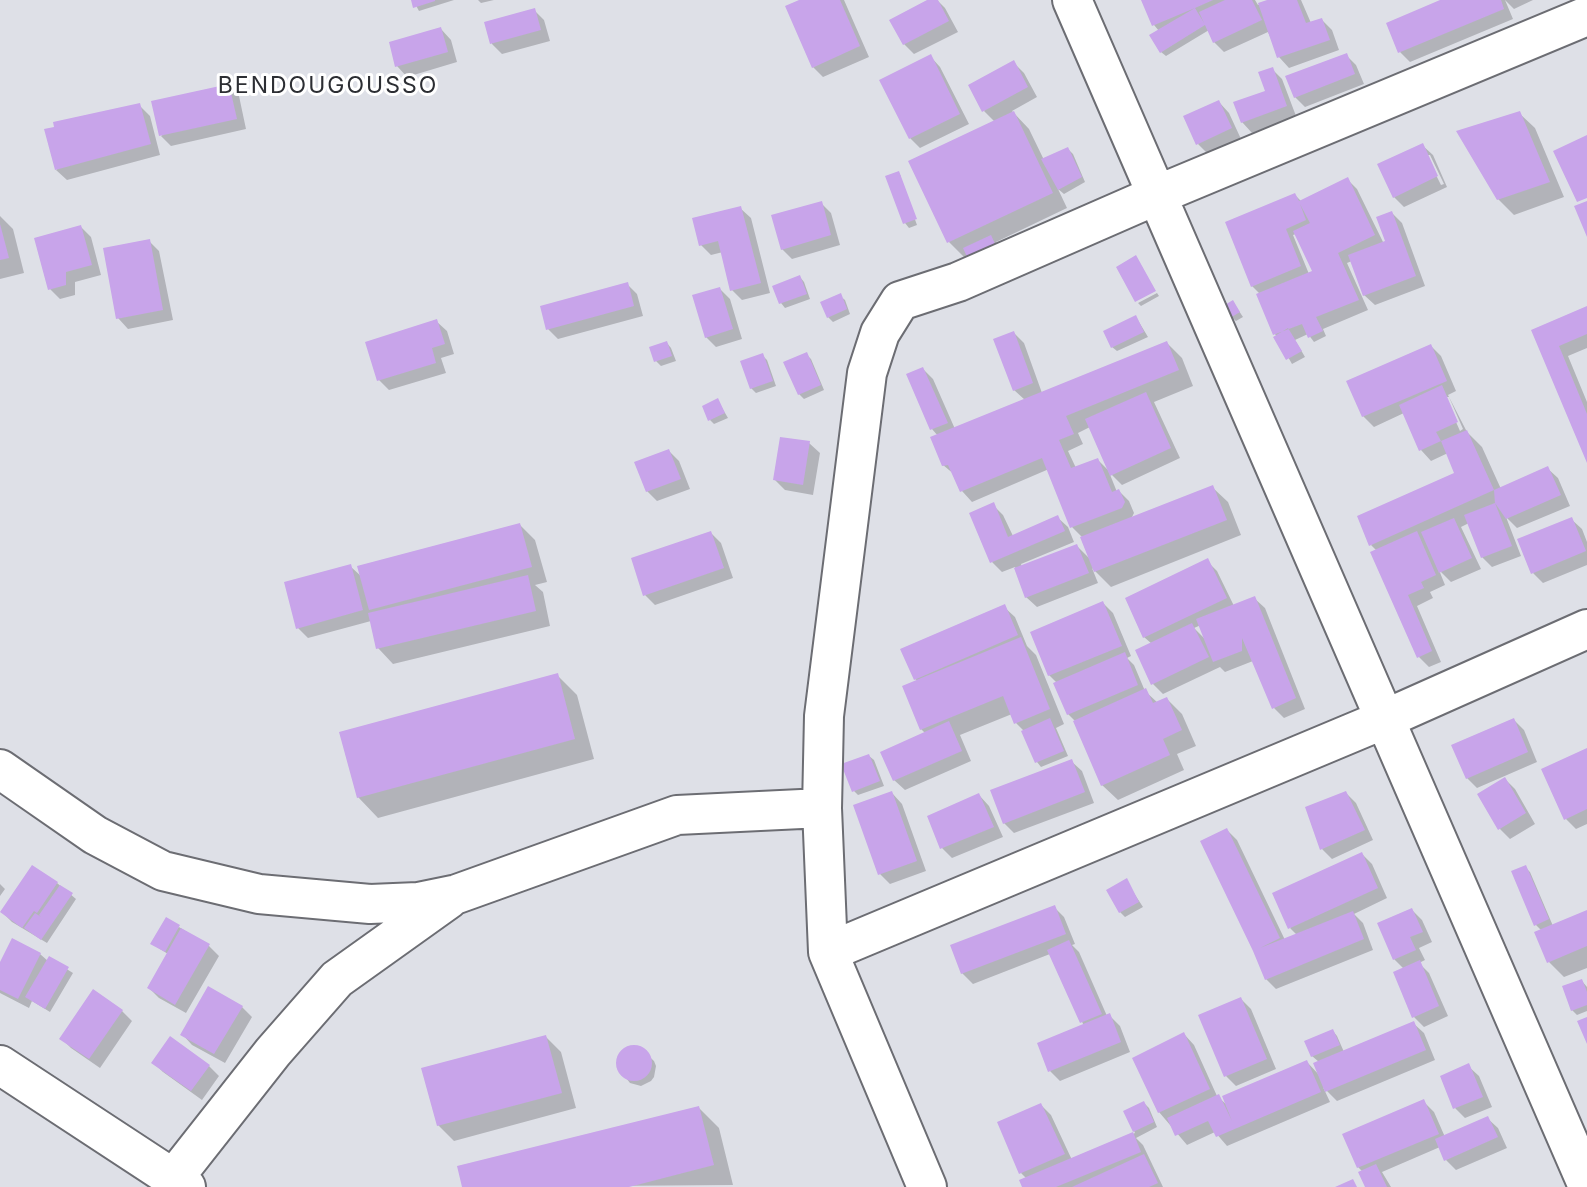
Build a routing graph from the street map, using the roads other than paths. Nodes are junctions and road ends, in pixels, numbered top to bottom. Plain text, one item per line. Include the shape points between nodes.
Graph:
1 (1072, 0) edge
2 (1587, 16) edge
3 (1157, 195) junction
4 (1587, 629) edge
5 (1385, 719) junction
6 (0, 769) edge
7 (822, 808) junction
8 (457, 894) junction
9 (828, 952) junction
10 (0, 1065) edge
11 (179, 1183) edge
12 (1587, 1184) edge
13 (927, 1187) edge

1 - 3 street
2 - 3 street
3 - 5 street
3 - 7 street via 958,282 900,301 880,333 867,373 824,716
4 - 5 street
5 - 9 street
5 - 12 street
6 - 8 street via 94,835 163,871 259,894 370,904
7 - 8 street via 677,815
7 - 9 street
8 - 11 street via 337,979 273,1052
9 - 13 street
10 - 11 street

